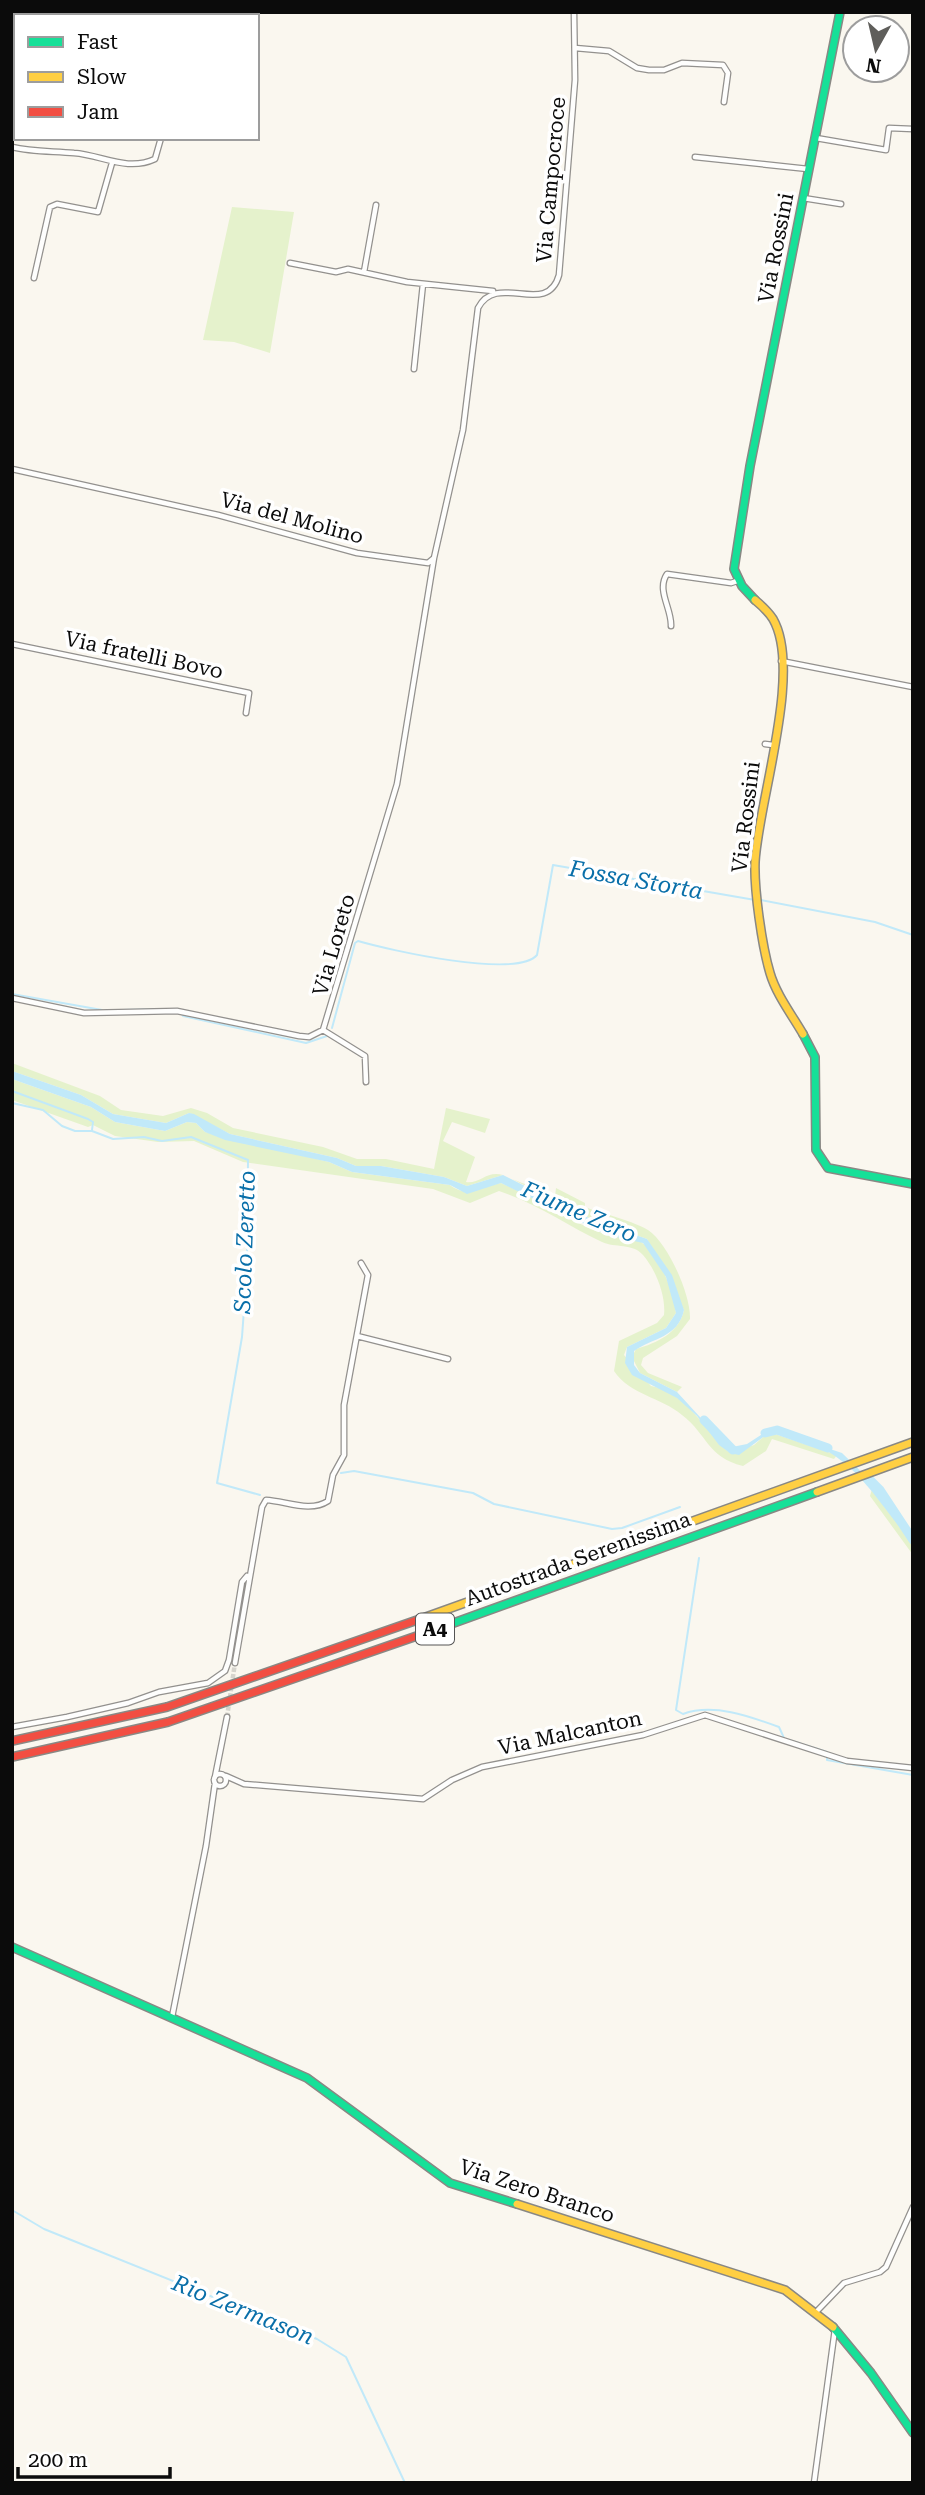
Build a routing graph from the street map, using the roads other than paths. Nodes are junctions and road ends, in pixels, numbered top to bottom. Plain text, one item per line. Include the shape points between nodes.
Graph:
1 (574, 12) edge
2 (840, 12) edge
3 (575, 48) junction
4 (724, 102) dead end
5 (913, 129) edge
6 (816, 138) junction
7 (160, 140) edge
8 (12, 147) edge
9 (695, 157) dead end
10 (112, 163) junction
11 (808, 169) junction
12 (803, 198) junction
13 (841, 204) dead end
14 (376, 205) dead end
15 (290, 263) dead end
16 (364, 272) junction
17 (34, 278) dead end
18 (423, 284) junction
19 (494, 291) junction
20 (414, 369) dead end
21 (12, 469) edge
22 (434, 558) junction
23 (737, 581) junction
24 (671, 626) dead end
25 (12, 644) edge
26 (781, 661) junction
27 (913, 687) edge
28 (246, 713) dead end
29 (12, 999) edge
30 (323, 1031) junction
31 (366, 1082) dead end
32 (913, 1184) edge
33 (361, 1263) dead end
34 (357, 1336) junction
35 (448, 1359) dead end
36 (913, 1442) edge
37 (913, 1457) edge
38 (248, 1574) junction
39 (235, 1663) tunnel mouth
40 (227, 1717) tunnel mouth
41 (12, 1727) edge
42 (12, 1741) edge
43 (12, 1757) edge
44 (218, 1767) junction
45 (913, 1768) edge
46 (225, 1775) junction
47 (215, 1780) junction
48 (233, 1781) junction
49 (224, 1785) junction
50 (214, 1793) junction
51 (12, 1947) edge
52 (172, 2017) junction
53 (913, 2207) edge
54 (818, 2310) junction
55 (835, 2329) junction
56 (913, 2433) edge
57 (814, 2483) edge

1 - 3 street, Via Campocroce
2 - 6 main road, Via Rossini
3 - 4 street via 609,51 649,70 682,63 723,65 728,73
3 - 19 street, Via Campocroce via 557,281 543,293
5 - 6 street via 889,128 886,150
6 - 11 main road, Via Rossini
7 - 10 street via 155,159
8 - 10 street via 78,153
9 - 11 street, Via Rossini
10 - 17 street via 98,212 57,204 50,207
11 - 12 main road, Via Rossini
12 - 13 street
12 - 23 main road, Via Rossini via 750,466 736,555
14 - 16 street
15 - 16 street, Via Campocroce
16 - 18 street, Via Campocroce
18 - 19 street, Via Campocroce
18 - 20 street
19 - 22 street via 478,308 463,429
21 - 22 street, Via del Molino via 218,515 357,553 428,563
22 - 30 street, Via Loreto via 397,784
23 - 24 street via 667,574 664,599
23 - 26 main road, Via Rossini via 773,621
25 - 28 street, Via fratelli Bovo via 249,693
26 - 27 street
26 - 32 main road, Via Rossini via 782,683 769,745 755,861 769,974 815,1057 818,1157 828,1168
29 - 30 street via 84,1013 185,1012 299,1036
30 - 31 street via 365,1056
33 - 34 street via 368,1275
34 - 35 street
34 - 38 street via 343,1413 344,1455 333,1475 328,1501 315,1507 266,1500
36 - 42 main road, Autostrada Serenissima / A4 via 280,1670 167,1707
37 - 43 main road, Autostrada Serenissima / A4 via 285,1684 168,1722
38 - 39 street
38 - 41 street via 242,1582 229,1660 217,1679
40 - 44 street
44 - 46 street
44 - 47 street
45 - 48 street, Via Malcanton via 830,1757 699,1715 643,1735 482,1767 423,1799
46 - 47 street
46 - 48 street
46 - 49 street
47 - 49 street
47 - 50 street
48 - 49 street, Via Malcanton
49 - 50 street, Via Malcanton
50 - 52 street
51 - 52 main road, Via Zero Branco
52 - 54 main road, Via Zero Branco via 307,2078 450,2183 744,2275 785,2290
53 - 54 street via 886,2267 844,2283
54 - 55 main road, Via Zero Branco
55 - 56 main road, Via Zero Branco
55 - 57 street

